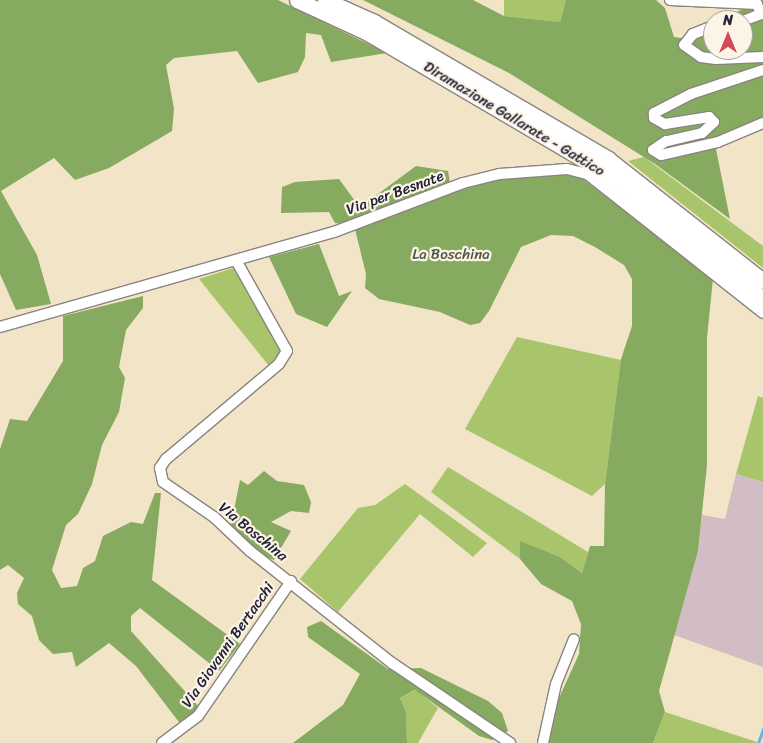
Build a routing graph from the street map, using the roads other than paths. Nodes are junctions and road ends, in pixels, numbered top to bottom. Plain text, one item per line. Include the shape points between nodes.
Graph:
1 (297, 0) edge
2 (325, 0) edge
3 (670, 0) edge
4 (753, 17) edge
5 (703, 30) edge
6 (703, 57) edge
7 (763, 70) edge
8 (763, 123) edge
9 (237, 262) junction
10 (763, 281) edge
11 (763, 309) edge
12 (0, 327) edge
13 (292, 581) junction
14 (574, 639) dead end
15 (162, 743) edge
16 (510, 743) edge
17 (543, 743) edge

1 - 11 highway, Diramazione Gallarate - Gattico via 368,33 600,169
2 - 10 highway, Diramazione Gallarate - Gattico via 399,36 608,159
3 - 4 street via 758,4 761,14
5 - 6 street via 693,34 684,45
7 - 8 street via 691,94 654,113 654,118 665,124 709,118 714,122 702,133 654,145 655,154 718,142
9 - 11 street, Via per Besnate via 463,184 528,170 573,170 587,174
9 - 12 street, Via per Besnate
9 - 13 street, Via Boschina via 287,350 279,364 166,460 159,476 172,491 214,517 250,551
13 - 15 street, Via Giovanni Bertacchi via 198,716
13 - 16 street, Via Boschina via 392,663
14 - 17 street via 556,684

